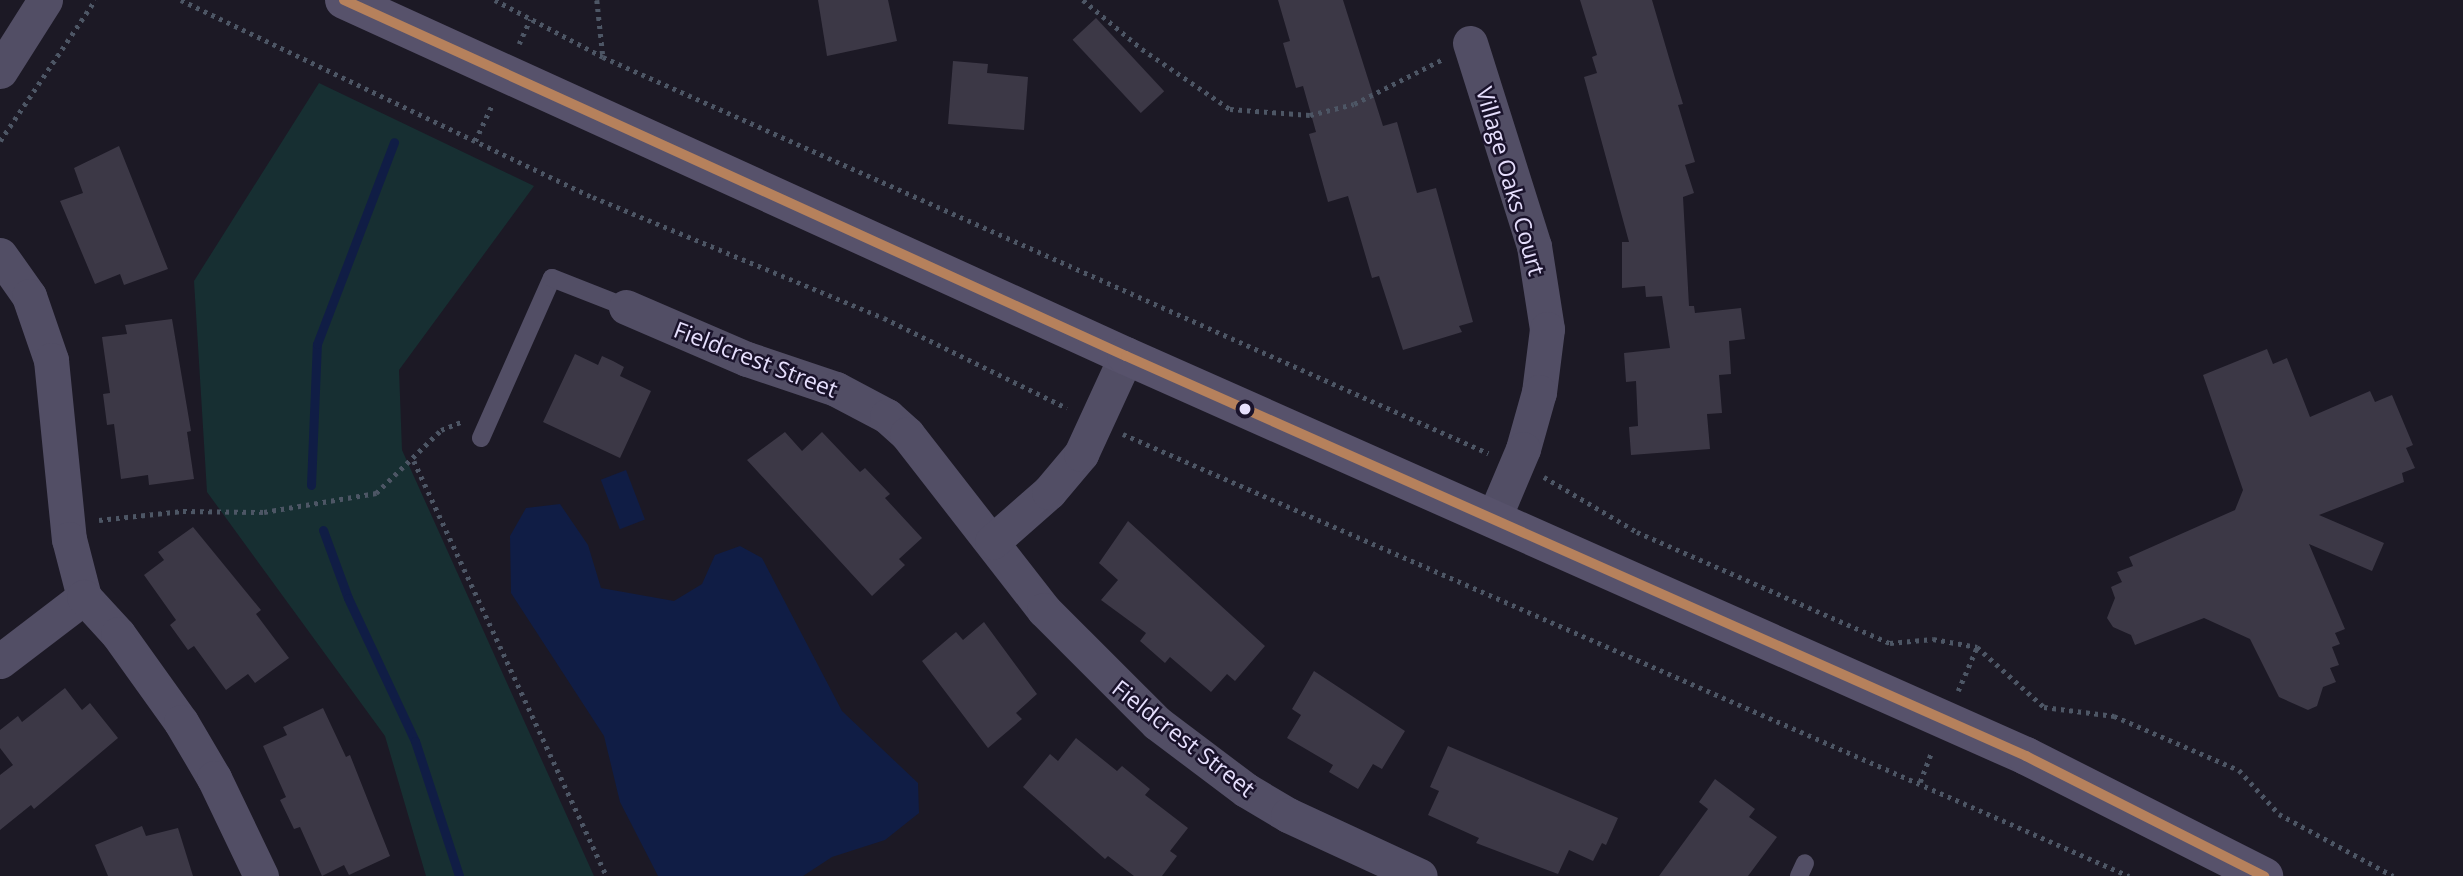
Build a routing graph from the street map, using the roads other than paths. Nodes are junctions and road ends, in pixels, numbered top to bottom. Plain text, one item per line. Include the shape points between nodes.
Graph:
1 (45, 0) edge
2 (344, 0) edge
3 (1470, 43) road end
4 (0, 71) edge
5 (0, 254) edge
6 (626, 307) joint
7 (1126, 356) junction
8 (481, 438) dead end
9 (1493, 520) junction
10 (992, 542) junction
11 (84, 597) junction
12 (0, 662) edge
13 (261, 876) edge
14 (1420, 876) edge
15 (2264, 876) edge

1 - 4 street
2 - 7 main road
3 - 9 street, Village Oaks Court via 1534,246 1547,329 1539,392 1523,449
5 - 11 street via 29,296 51,360 67,524
6 - 8 lane via 552,278
6 - 10 street, Fieldcrest Street via 747,359 836,389 887,416
7 - 9 main road
7 - 10 street via 1082,454 1049,492
9 - 15 main road via 2026,756
10 - 14 street, Fieldcrest Street via 1044,610 1105,676 1194,752 1288,815
11 - 12 street
11 - 13 street via 118,634 180,722 214,778

